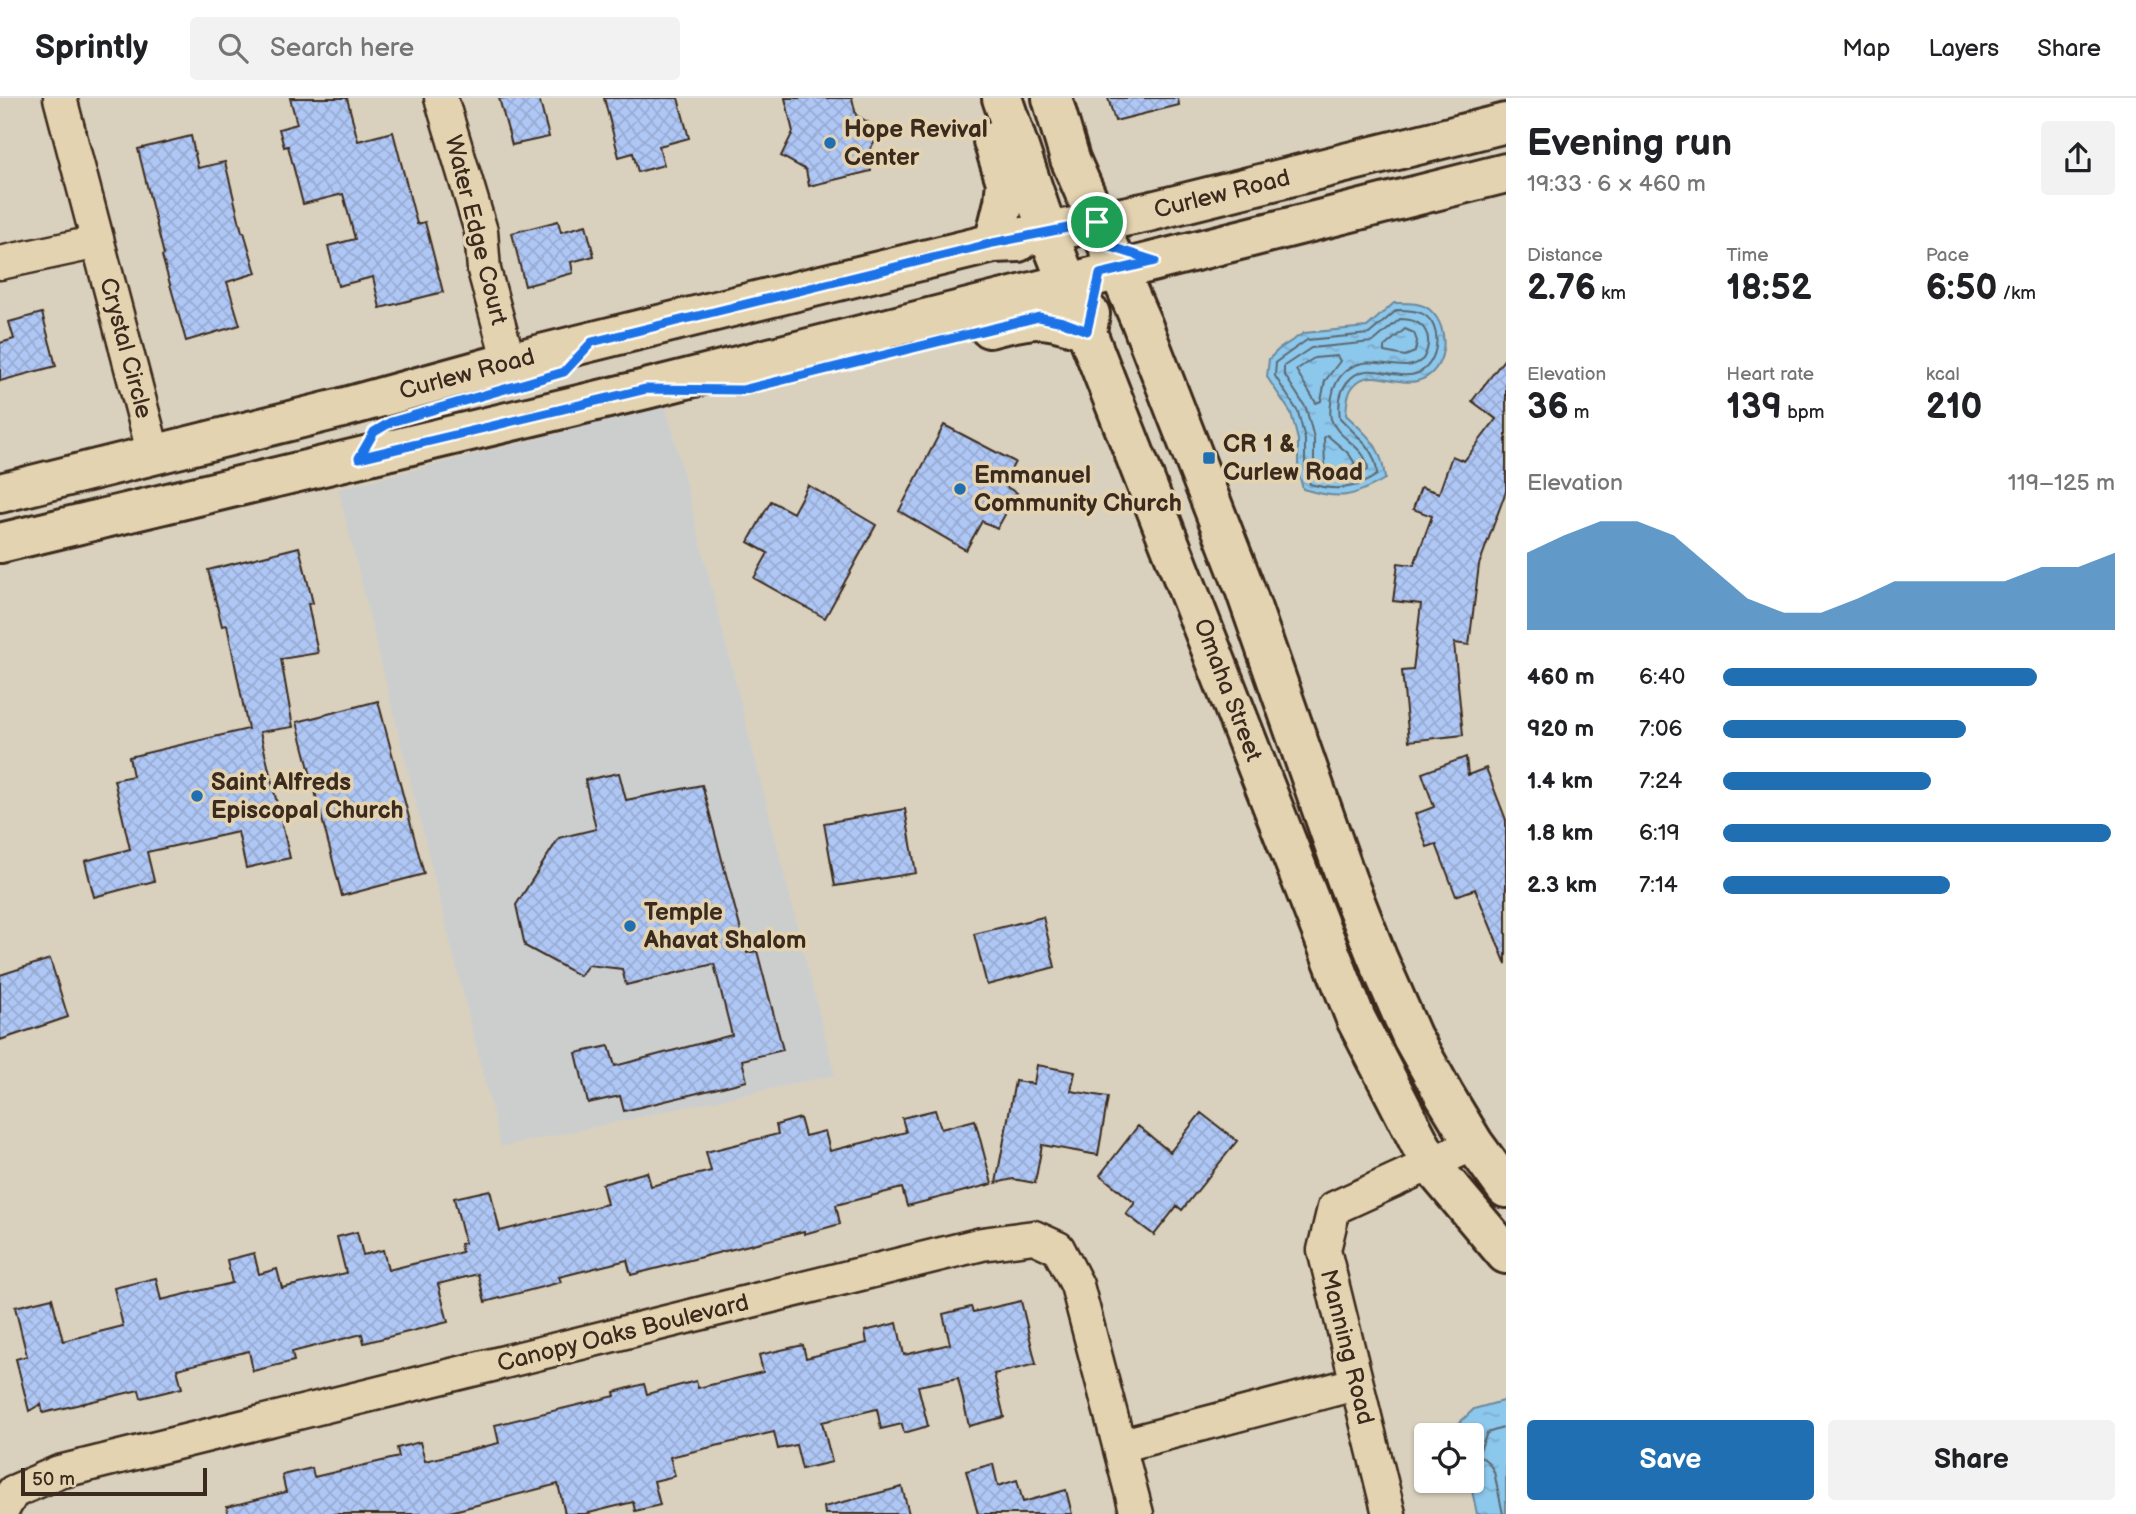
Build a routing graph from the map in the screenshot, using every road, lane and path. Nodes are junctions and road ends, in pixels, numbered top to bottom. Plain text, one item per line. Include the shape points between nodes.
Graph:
1 (60, 98) edge
2 (441, 98) edge
3 (979, 98) edge
4 (1002, 98) edge
5 (1020, 98) edge
6 (1052, 98) edge
7 (1506, 124) edge
8 (1506, 143) edge
9 (1506, 173) edge
10 (97, 242) junction
11 (993, 243) junction
12 (1092, 252) junction
13 (0, 264) edge
14 (1087, 331) junction
15 (592, 342) junction
16 (509, 362) junction
17 (646, 389) junction
18 (154, 455) junction
19 (359, 458) junction
20 (0, 493) edge
21 (0, 519) edge
22 (0, 543) edge
23 (1474, 1144) junction
24 (1432, 1165) junction
25 (1506, 1188) edge
26 (1506, 1254) edge
27 (1355, 1384) junction
28 (1119, 1446) junction
29 (0, 1514) edge
30 (1137, 1514) edge
31 (1389, 1514) edge

1 - 10 street, Crystal Circle
2 - 16 street, Water Edge Court via 481,231 484,270
3 - 11 main road via 1006,182
4 - 12 main road, Omaha Street
5 - 12 main road via 1059,202
6 - 12 main road, Omaha Street
7 - 12 main road, Curlew Road
8 - 12 main road via 1151,231 1129,243
9 - 12 main road, Curlew Road
10 - 13 street
10 - 18 street, Crystal Circle
11 - 12 main road, Curlew Road
11 - 15 main road, Curlew Road
12 - 14 main road, Omaha Street
12 - 17 main road, Curlew Road
12 - 23 main road, Omaha Street via 1245,589 1357,906 1412,1037
14 - 17 main road via 1039,317 742,390
14 - 24 main road, Omaha Street via 1356,1019
15 - 16 main road, Curlew Road
15 - 19 main road via 564,372 391,422 374,432
16 - 18 main road, Curlew Road
17 - 19 main road, Curlew Road
18 - 20 main road, Curlew Road
18 - 21 main road via 113,488
19 - 22 main road, Curlew Road
23 - 24 street, Manning Road
23 - 25 main road, Omaha Street
24 - 26 main road, Omaha Street
24 - 27 street, Manning Road via 1334,1208 1324,1250
27 - 28 street
27 - 31 street, Manning Road
28 - 29 street, Canopy Oaks Boulevard via 1077,1286 1058,1248 1034,1237 982,1244 59,1472 13,1492
28 - 30 street, Canopy Oaks Boulevard

